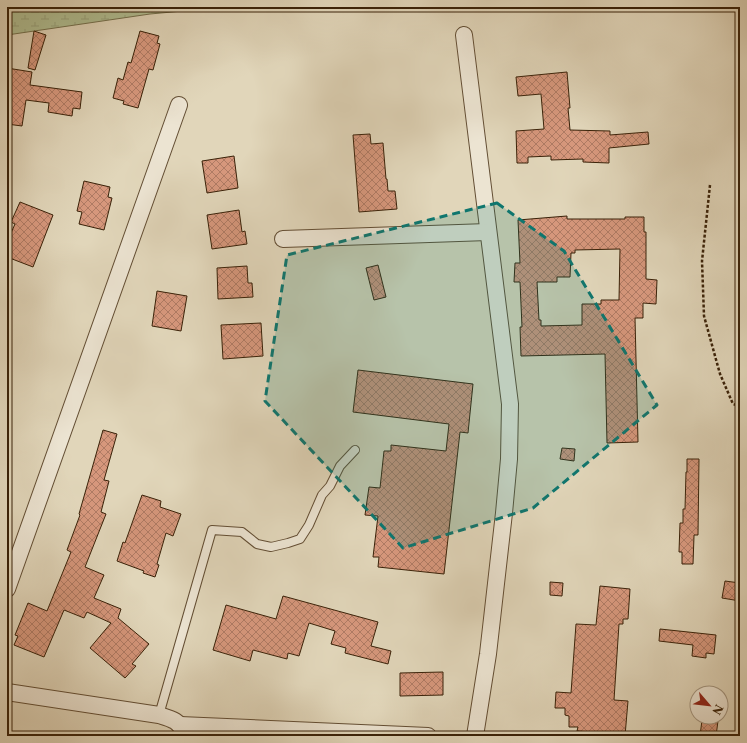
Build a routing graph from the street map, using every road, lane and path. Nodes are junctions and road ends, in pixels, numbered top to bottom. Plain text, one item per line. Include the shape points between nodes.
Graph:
1 (464, 35) dead end
2 (179, 105) dead end
3 (710, 186) dead end
4 (488, 232) junction
5 (283, 239) dead end
6 (740, 406) edge
7 (355, 450) dead end
8 (7, 589) edge
9 (7, 692) edge
10 (159, 715) junction
11 (183, 730) edge
12 (428, 736) edge
13 (475, 736) edge

1 - 4 street
2 - 8 street
3 - 6 path via 702,262 704,316 720,374 733,404
4 - 5 street
4 - 13 street via 510,404 509,459 488,654
7 - 10 lane via 340,466 330,486 322,495 300,539 271,547 257,544 242,532 212,530
9 - 10 street
10 - 11 street via 174,720
11 - 12 street

